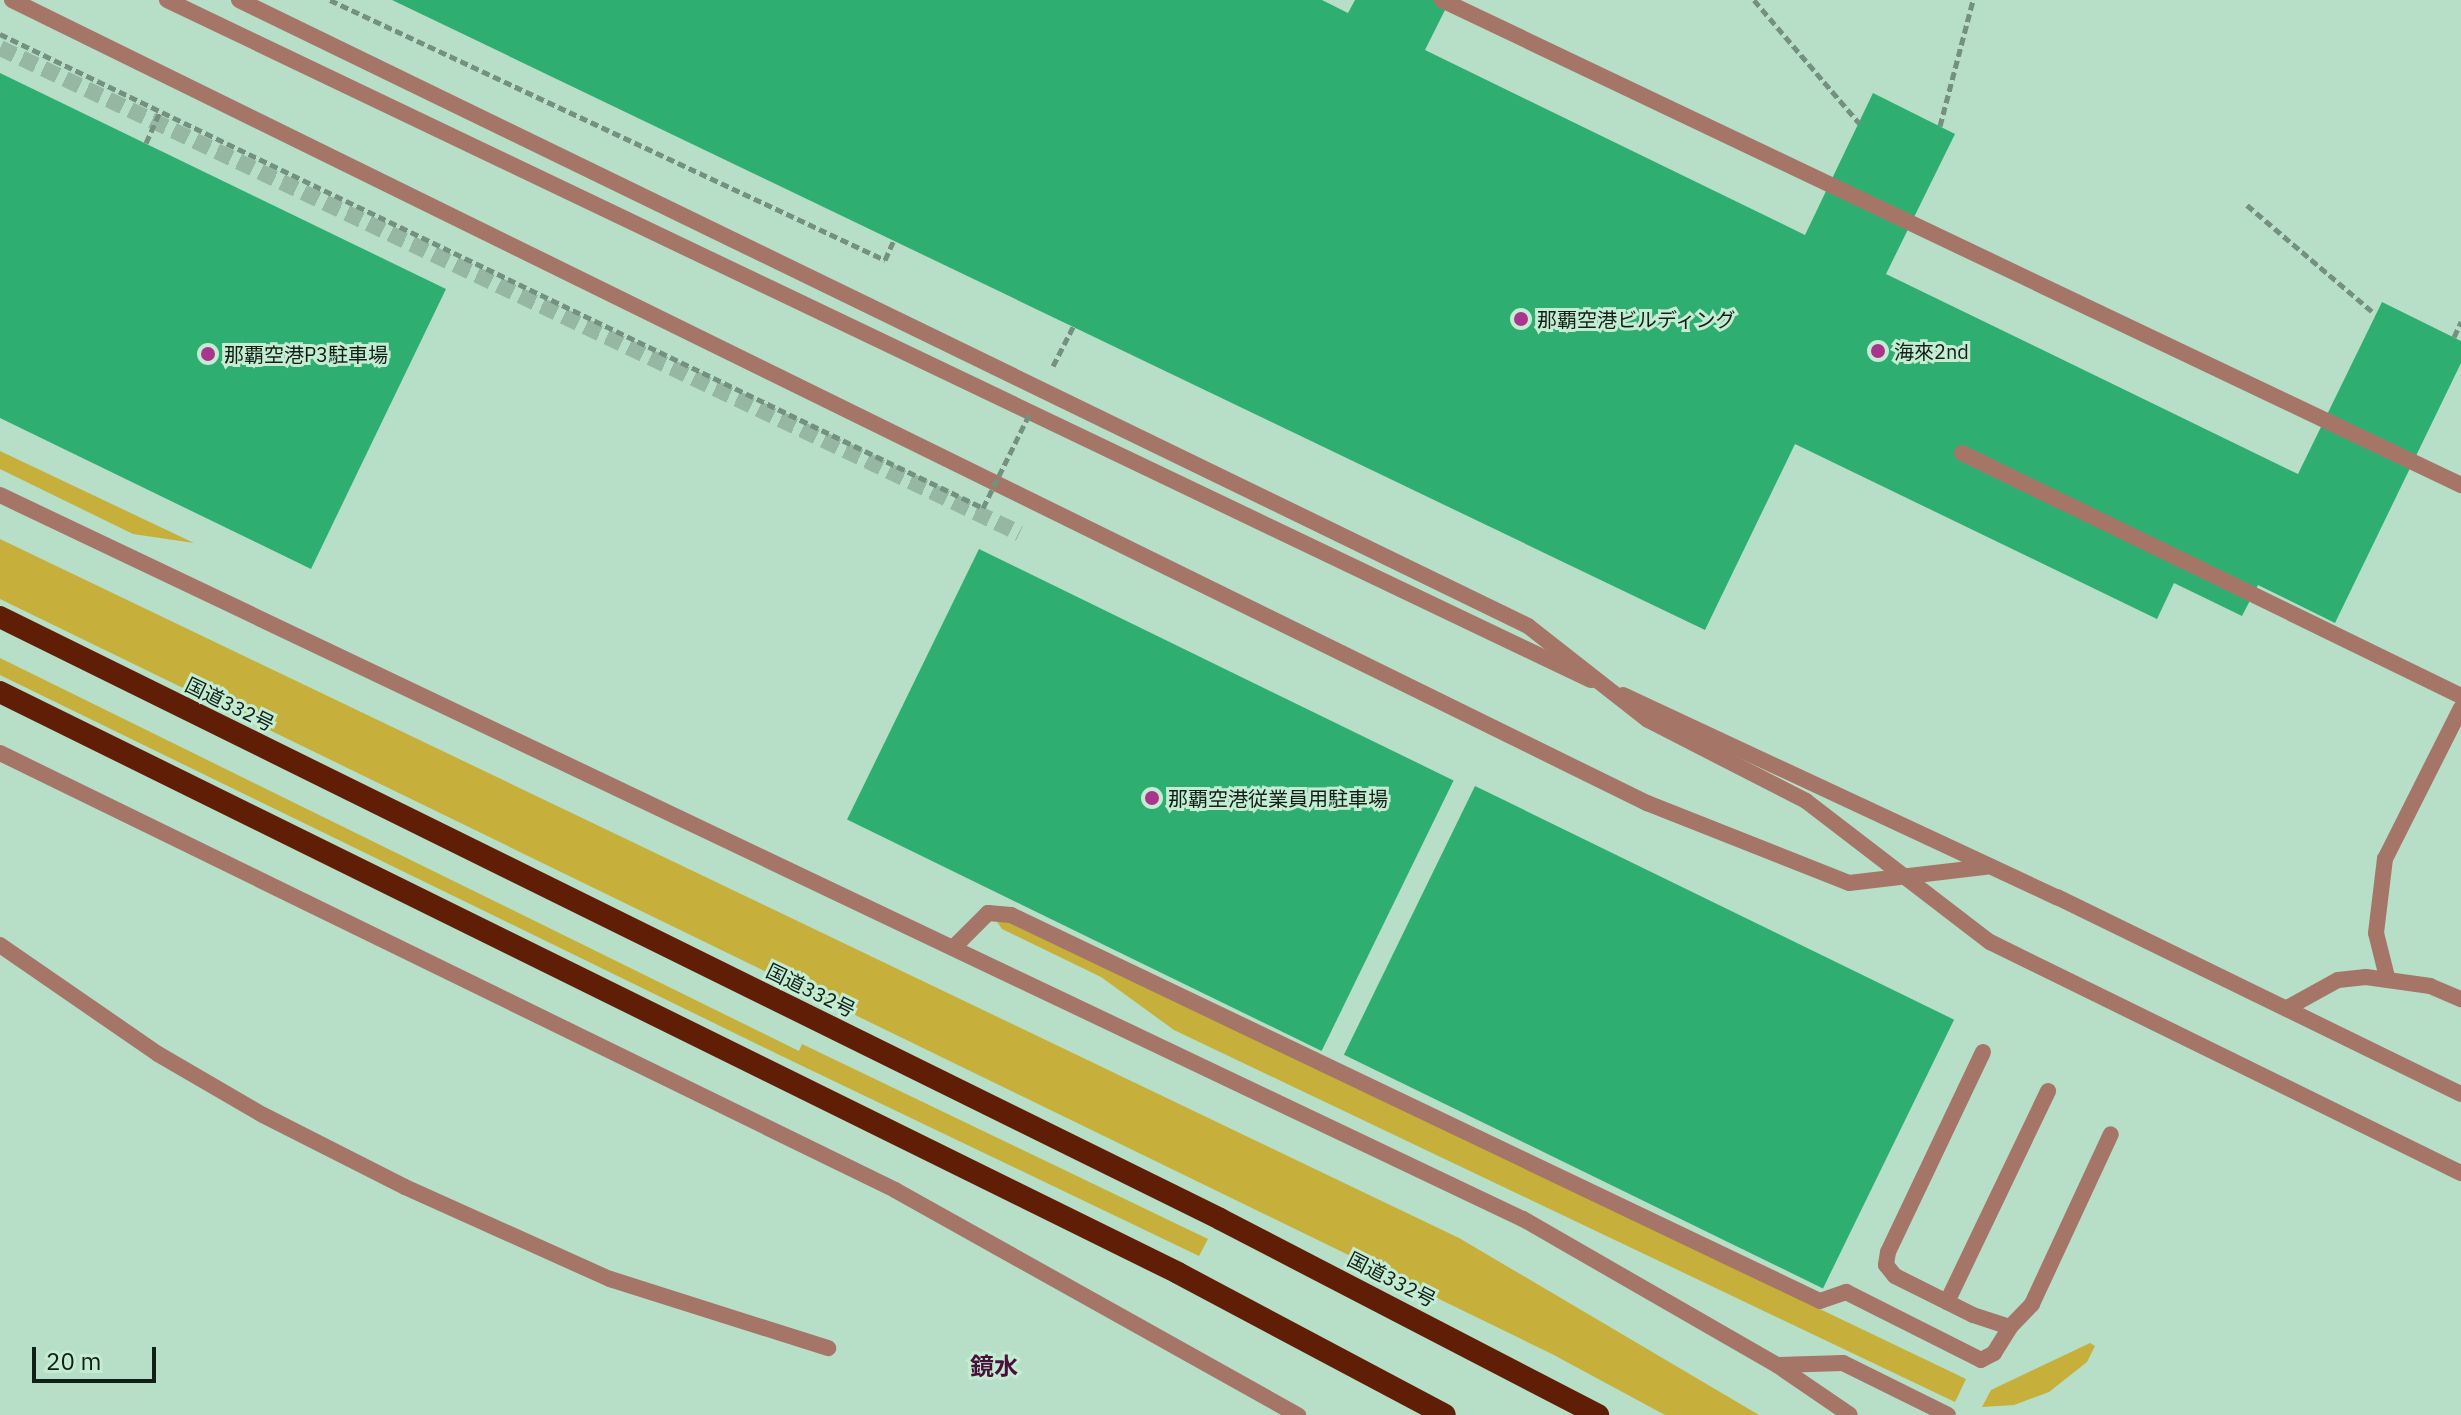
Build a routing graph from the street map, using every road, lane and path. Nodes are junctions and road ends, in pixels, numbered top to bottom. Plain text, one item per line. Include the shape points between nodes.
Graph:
1 (12, 0) edge
2 (167, 0) edge
3 (239, 0) edge
4 (330, 0) edge
5 (1442, 0) edge
6 (1754, 0) edge
7 (1973, 0) edge
8 (0, 34) edge
9 (160, 112) junction
10 (1859, 123) dead end
11 (1940, 126) dead end
12 (146, 143) dead end
13 (2247, 205) dead end
14 (895, 238) dead end
15 (2375, 314) dead end
16 (2461, 322) edge
17 (1074, 325) dead end
18 (2454, 337) dead end
19 (1046, 381) dead end
20 (1032, 409) dead end
21 (1962, 453) dead end
22 (2461, 485) edge
23 (0, 495) edge
24 (0, 617) edge
25 (0, 692) edge
26 (2461, 696) edge
27 (2461, 708) edge
28 (0, 753) edge
29 (1988, 867) junction
30 (0, 945) edge
31 (954, 947) junction
32 (2387, 977) junction
33 (2461, 999) edge
34 (2287, 1008) junction
35 (1983, 1052) dead end
36 (2048, 1091) dead end
37 (2461, 1094) edge
38 (2111, 1134) dead end
39 (2461, 1173) edge
40 (1947, 1302) junction
41 (2010, 1327) junction
42 (828, 1348) dead end
43 (1777, 1365) junction
44 (1298, 1415) edge
45 (1445, 1415) edge
46 (1598, 1415) edge
47 (1850, 1415) edge
48 (1948, 1415) edge

1 - 29 street via 1647,803 1849,883
2 - 29 street
3 - 39 street, bridge via 1528,626 1648,720 1806,801 1990,942
4 - 14 path via 885,260
5 - 22 street
6 - 10 path
7 - 11 path
8 - 9 path, bridge
9 - 12 path, bridge
9 - 20 path, bridge via 983,508
13 - 15 path
16 - 18 path
17 - 19 path, bridge
21 - 26 street
23 - 31 street
24 - 46 highway, 国道332号 via 1206,1212
25 - 45 highway via 1178,1273
27 - 32 street via 2385,859 2376,933
28 - 44 street via 895,1190
29 - 34 street
30 - 42 street via 158,1054 405,1187 610,1279 719,1309
31 - 41 street via 988,913 1011,915 1820,1301 1846,1292 1981,1360 1994,1353
31 - 43 street via 1523,1219
32 - 33 street
32 - 34 street via 2338,980
34 - 37 street
35 - 40 street via 1886,1265 1895,1276
36 - 40 street
38 - 41 street via 2032,1304
40 - 41 street
43 - 47 street
43 - 48 street via 1843,1363

